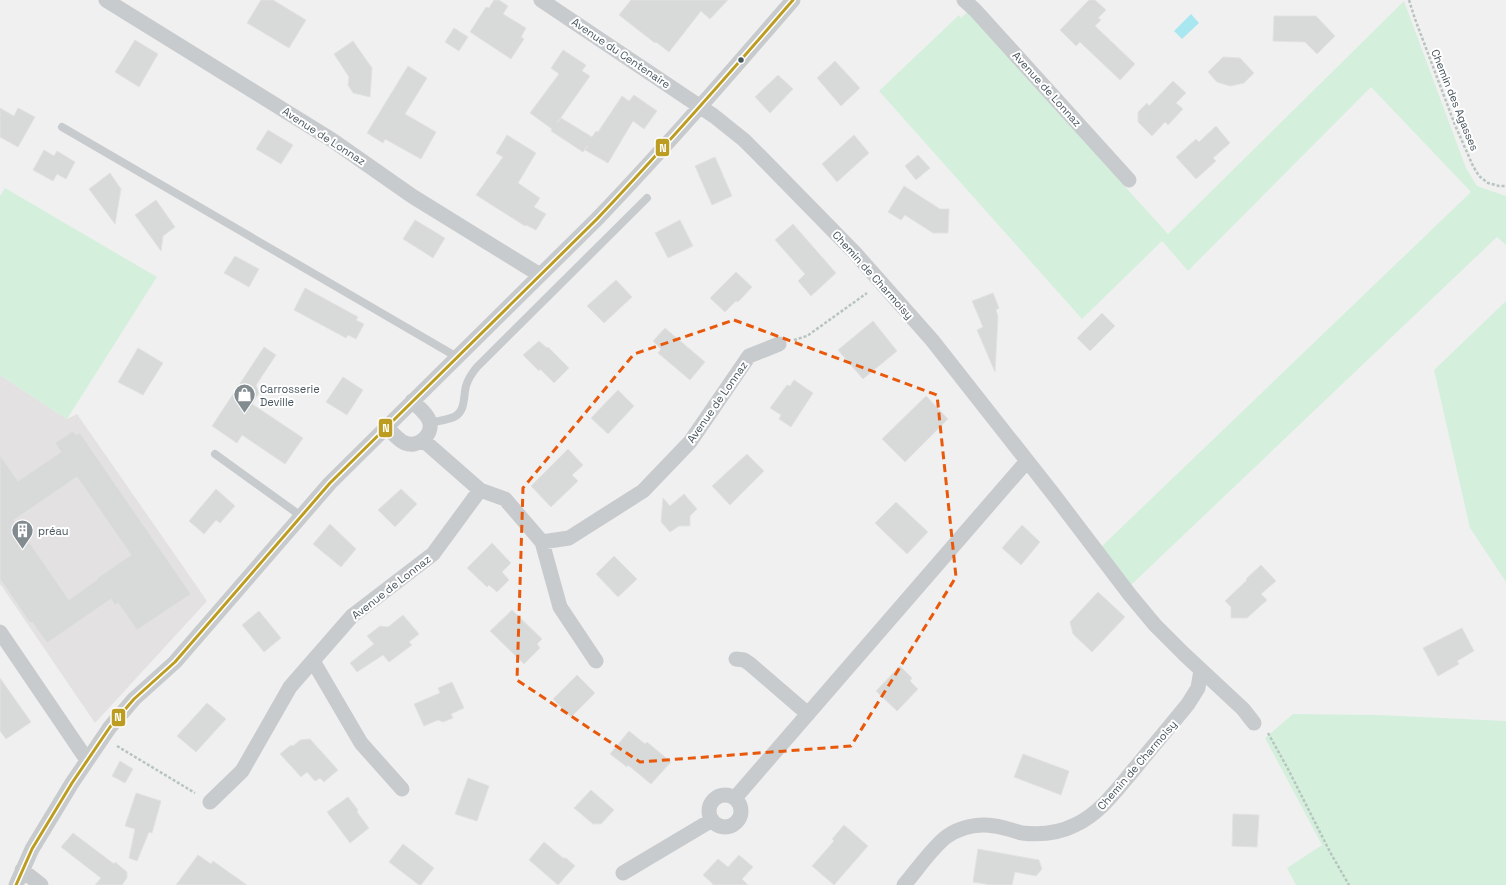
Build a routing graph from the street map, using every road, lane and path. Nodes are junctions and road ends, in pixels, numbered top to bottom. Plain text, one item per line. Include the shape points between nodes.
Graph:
1 (106, 0) edge
2 (541, 0) edge
3 (793, 0) edge
4 (964, 0) edge
5 (1409, 0) edge
6 (700, 107) junction
7 (62, 127) dead end
8 (1129, 180) dead end
9 (1506, 186) edge
10 (647, 198) dead end
11 (540, 275) junction
12 (882, 282) junction
13 (779, 344) joint
14 (457, 357) junction
15 (412, 401) junction
16 (430, 423) junction
17 (386, 427) junction
18 (423, 440) junction
19 (215, 454) dead end
20 (1027, 461) junction
21 (480, 490) junction
22 (301, 516) junction
23 (542, 542) junction
24 (0, 632) edge
25 (736, 659) dead end
26 (313, 661) junction
27 (596, 661) dead end
28 (1201, 670) junction
29 (808, 714) junction
30 (1254, 724) joint
31 (102, 738) junction
32 (87, 760) junction
33 (402, 789) dead end
34 (735, 798) junction
35 (210, 802) joint
36 (712, 820) junction
37 (22, 870) junction
38 (623, 873) dead end
39 (16, 885) edge
40 (41, 885) edge
41 (904, 885) edge
42 (1349, 885) edge

1 - 11 street, Avenue de Lonnaz via 332,140 412,196
2 - 6 street, Avenue du Centenaire
3 - 6 street
4 - 8 street, Avenue de Lonnaz
5 - 9 path, Chemin des Agasses via 1414,19 1473,166 1479,176 1488,183
6 - 11 street via 634,181
6 - 12 street, Chemin de Charmoisy via 727,126 760,156
7 - 14 lane
10 - 16 lane via 477,366 466,385 463,406 456,416
11 - 14 street
12 - 13 path via 807,336
12 - 20 street, Chemin de Charmoisy via 932,340
13 - 23 street, Avenue de Lonnaz via 749,356 690,442 643,491 569,538
14 - 15 street
15 - 16 street
15 - 17 street
16 - 18 street via 428,434
17 - 18 street via 404,442 415,444
17 - 22 street
18 - 21 street
19 - 22 lane
20 - 28 street, Chemin de Charmoisy via 1130,595 1155,625
20 - 29 street
21 - 23 street via 506,499
21 - 26 street, Avenue de Lonnaz via 433,554 352,616
22 - 31 street via 175,662 139,693
23 - 27 street via 560,607
24 - 32 street
25 - 29 street via 750,664
26 - 33 street via 361,743
26 - 35 street, Avenue de Lonnaz via 290,687 242,771
28 - 30 street, Chemin de Charmoisy via 1243,709
28 - 41 street, Chemin de Charmoisy via 1198,688 1188,704 1107,801 1086,819 1074,826 1048,833 1021,832 995,826 969,826 957,831 936,847
29 - 34 street
30 - 42 path via 1272,738
31 - 32 street
31 - 35 path
32 - 37 street via 43,830
34 - 36 street via 724,794 714,799 709,809
34 - 36 street via 742,813 736,823 726,827
36 - 38 street
37 - 39 street
37 - 40 street

